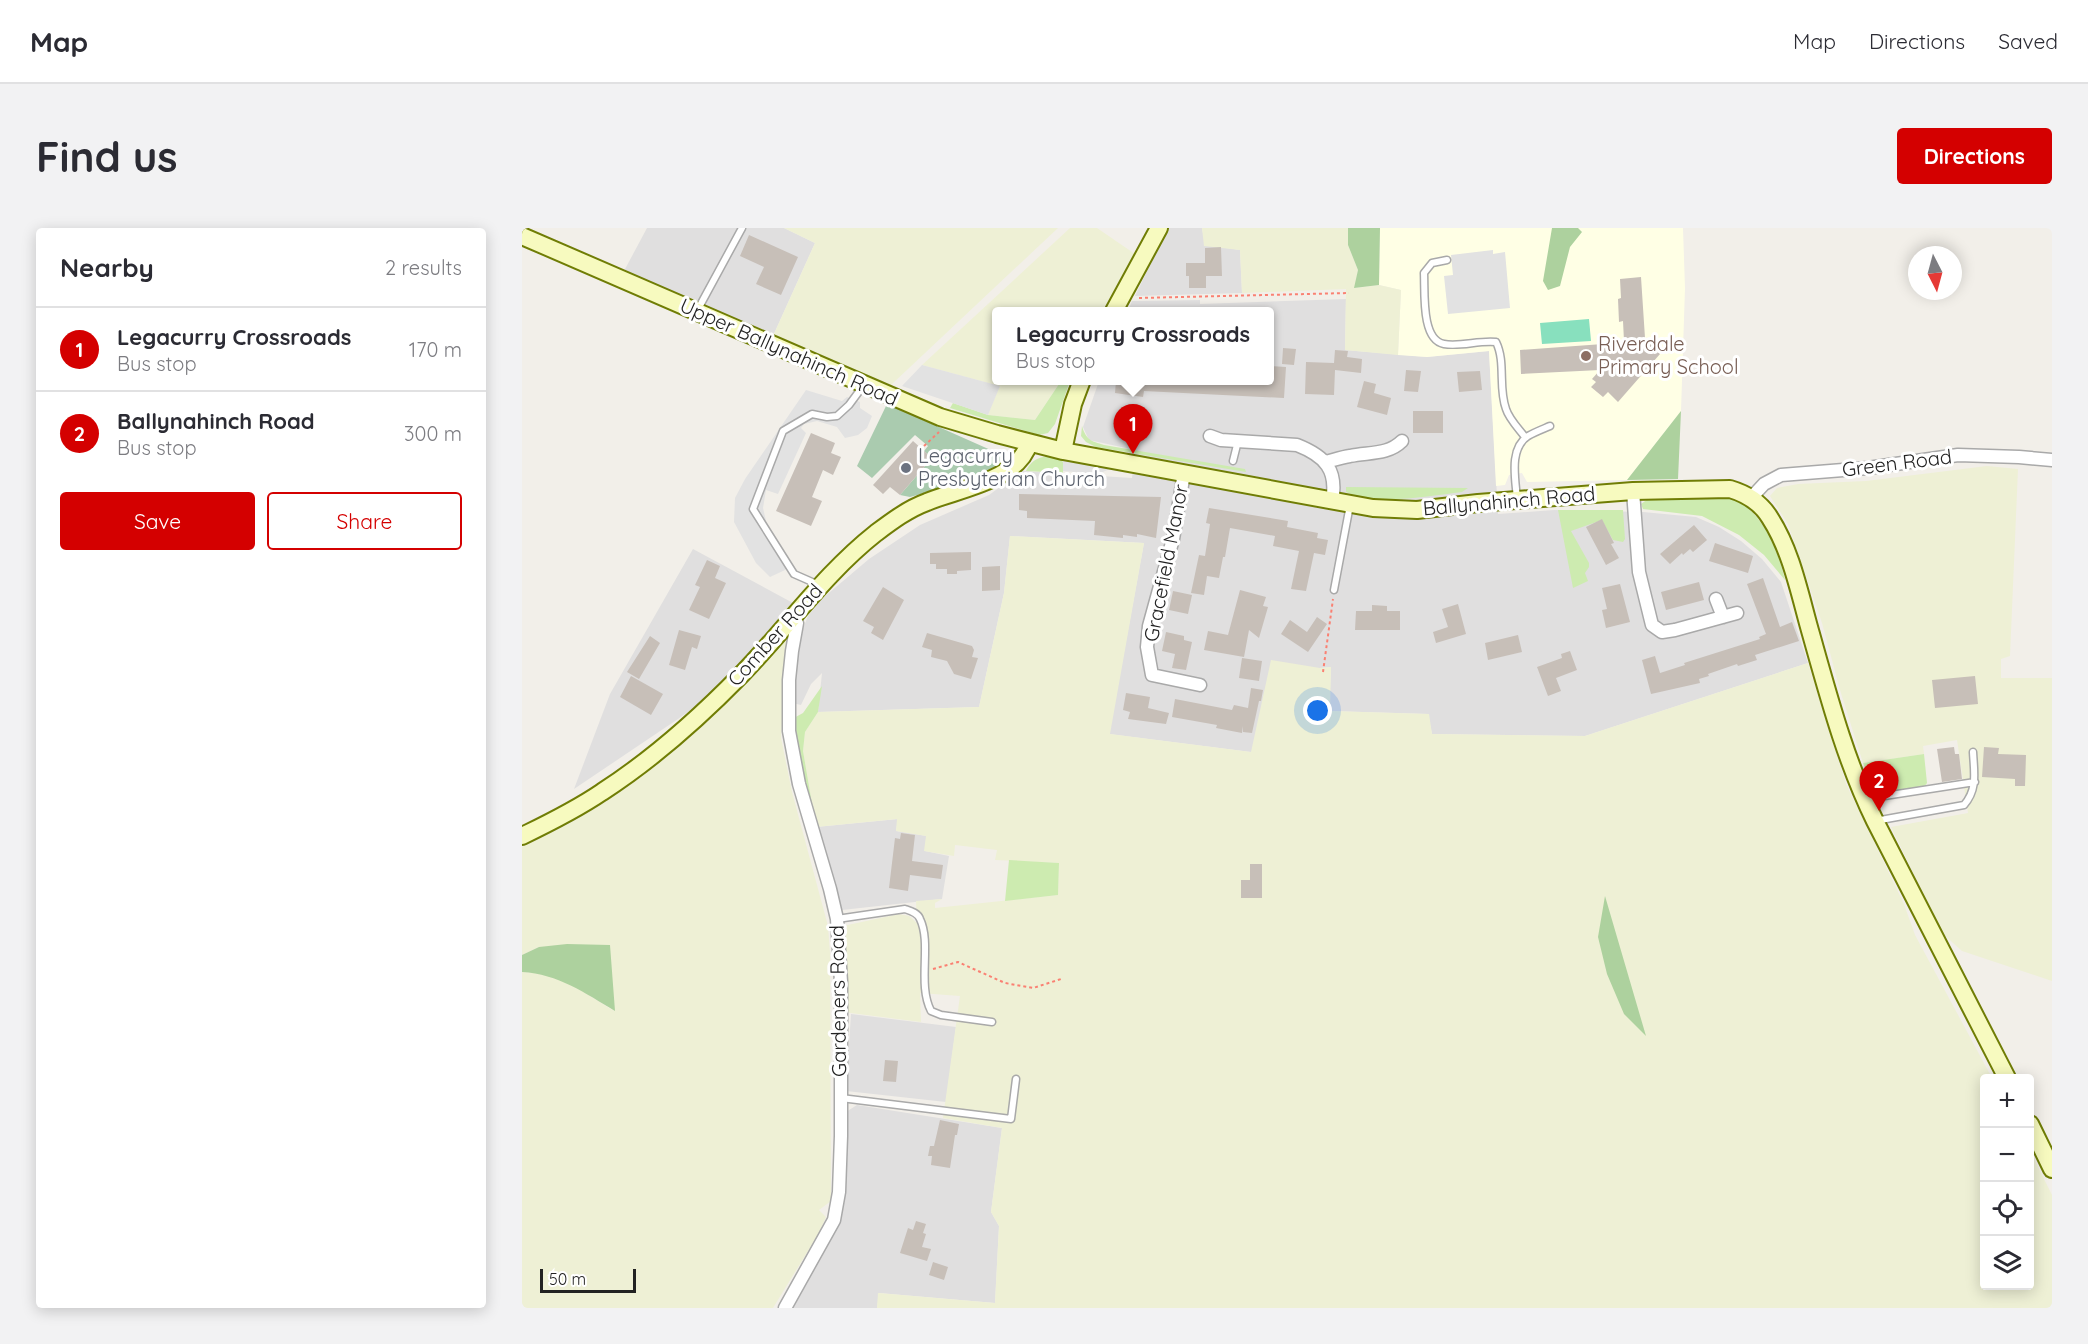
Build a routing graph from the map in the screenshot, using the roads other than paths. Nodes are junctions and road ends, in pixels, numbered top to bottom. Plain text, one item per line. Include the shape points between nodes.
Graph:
1 (742, 228) edge
2 (1159, 228) edge
3 (522, 236) edge
4 (1447, 260) dead end
5 (1117, 305) edge
6 (697, 311) junction
7 (864, 384) junction
8 (1080, 385) edge
9 (1550, 426) dead end
10 (1210, 436) dead end
11 (1525, 437) junction
12 (1238, 440) junction
13 (1402, 441) dead end
14 (1029, 443) junction
15 (1063, 451) junction
16 (2052, 460) edge
17 (1233, 461) dead end
18 (1326, 462) junction
19 (1184, 473) junction
20 (1633, 491) junction
21 (1751, 498) junction
22 (1517, 500) junction
23 (1332, 501) junction
24 (1350, 505) junction
25 (819, 585) junction
26 (1334, 590) road end
27 (1716, 598) dead end
28 (1737, 613) dead end
29 (792, 617) junction
30 (1723, 617) junction
31 (1200, 685) dead end
32 (1972, 752) dead end
33 (1975, 782) junction
34 (1865, 799) junction
35 (1875, 821) junction
36 (522, 836) edge
37 (837, 919) junction
38 (992, 1022) dead end
39 (2005, 1074) edge
40 (1016, 1079) dead end
41 (840, 1098) junction
42 (2032, 1128) edge
43 (2052, 1169) edge
44 (785, 1308) edge

1 - 6 lane
2 - 5 street
3 - 6 street, Upper Ballynahinch Road
4 - 11 lane via 1432,263 1424,273 1428,331 1436,341 1445,344 1496,342 1506,411
6 - 7 street, Upper Ballynahinch Road
7 - 14 street, Upper Ballynahinch Road via 944,418
7 - 25 lane via 837,416 812,414 783,430 753,509 794,574
8 - 15 street
9 - 11 lane
10 - 12 street
11 - 22 lane via 1514,463
12 - 17 lane
12 - 18 street via 1297,445
13 - 18 street via 1382,452
14 - 15 street, Upper Ballynahinch Road
14 - 25 street, Comber Road via 1021,458 1006,472 908,510 876,533
15 - 19 street, Ballynahinch Road
16 - 21 street, Green Road via 1958,455 1780,476 1764,484
18 - 23 street via 1333,479
19 - 23 street, Ballynahinch Road
19 - 31 street, Gracefield Manor via 1173,539 1149,626 1148,647 1152,675
20 - 21 street, Ballynahinch Road via 1730,489
20 - 22 street, Ballynahinch Road
20 - 30 street via 1639,572 1652,625 1662,632
21 - 34 street, Ballynahinch Road via 1770,517 1795,577 1845,747
22 - 24 street, Ballynahinch Road via 1417,510
23 - 24 street, Ballynahinch Road
24 - 26 lane
25 - 29 street, Comber Road
27 - 30 street
28 - 30 street
29 - 36 street, Comber Road via 742,674 690,724 602,793
29 - 37 street, Gardeners Road via 797,623 789,680 789,730 799,784
32 - 33 lane
33 - 34 lane
33 - 35 lane via 1964,805
34 - 35 street, Ballynahinch Road
35 - 39 street, Ballynahinch Road
37 - 38 lane via 905,909 920,917 926,1001 931,1011
37 - 41 street, Gardeners Road
40 - 41 lane via 1011,1119
41 - 44 street, Gardeners Road via 839,1192 834,1220
42 - 43 street

